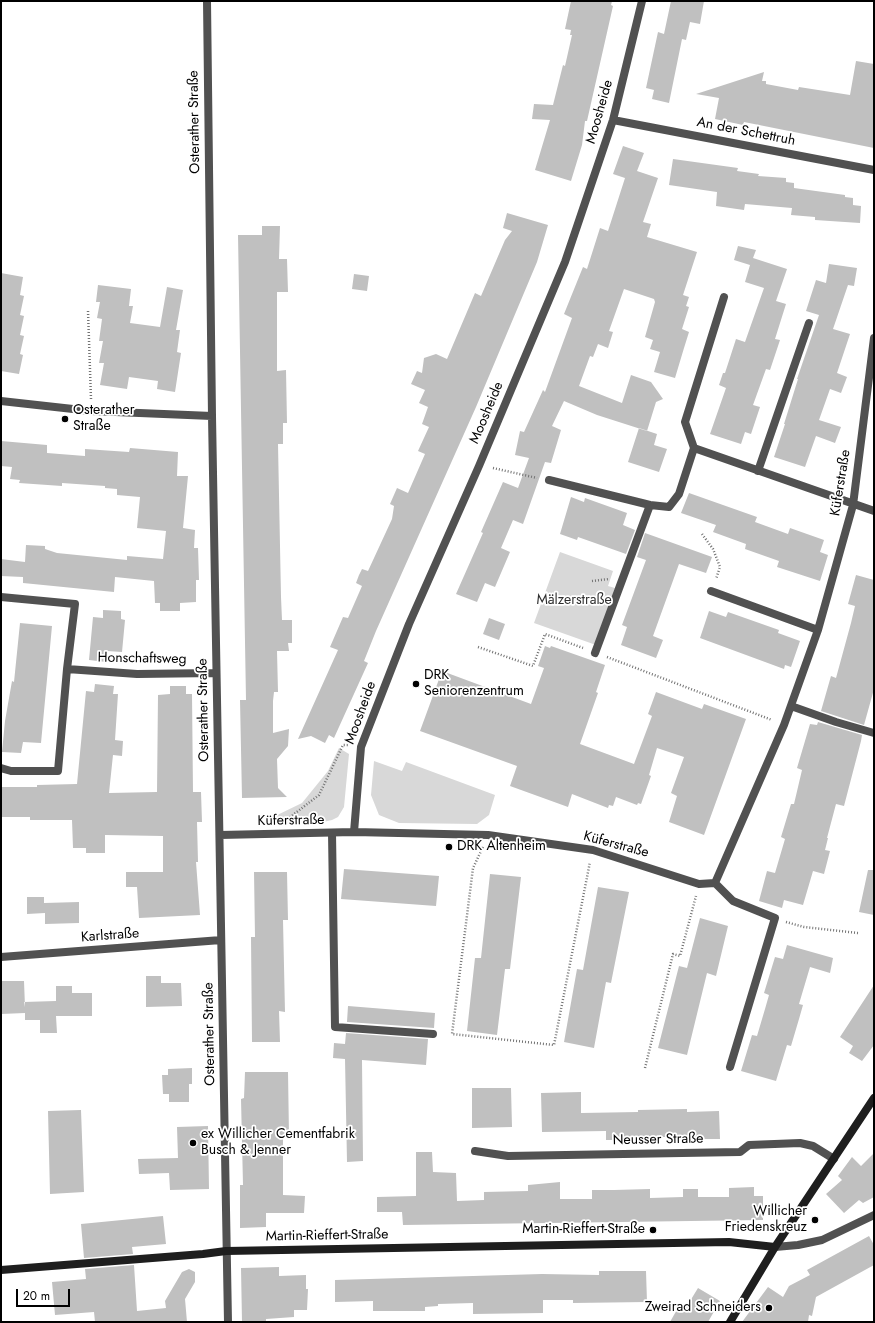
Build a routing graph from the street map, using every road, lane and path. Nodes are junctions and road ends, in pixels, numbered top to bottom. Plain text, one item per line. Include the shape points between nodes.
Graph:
1 (207, 1) edge
2 (642, 1) edge
3 (613, 120) junction
4 (874, 170) edge
5 (724, 297) dead end
6 (88, 311) dead end
7 (809, 323) dead end
8 (874, 338) edge
9 (1, 401) edge
10 (91, 412) junction
11 (212, 416) junction
12 (694, 448) junction
13 (479, 466) junction
14 (758, 471) junction
15 (549, 480) joint
16 (650, 505) junction
17 (853, 505) junction
18 (874, 511) edge
19 (702, 534) dead end
20 (711, 592) joint
21 (1, 597) edge
22 (818, 630) junction
23 (478, 647) dead end
24 (595, 653) junction
25 (67, 670) junction
26 (216, 673) junction
27 (791, 706) junction
28 (784, 725) junction
29 (874, 732) edge
30 (360, 747) junction
31 (1, 768) edge
32 (354, 832) junction
33 (332, 833) junction
34 (220, 835) junction
35 (267, 835) junction
36 (488, 836) junction
37 (593, 850) junction
38 (715, 883) junction
39 (699, 884) junction
40 (775, 918) junction
41 (858, 932) dead end
42 (221, 940) junction
43 (1, 957) edge
44 (433, 1034) dead end
45 (730, 1067) dead end
46 (645, 1068) dead end
47 (874, 1098) edge
48 (475, 1151) dead end
49 (834, 1159) junction
50 (874, 1215) edge
51 (775, 1247) junction
52 (226, 1251) junction
53 (1, 1270) edge
54 (228, 1322) edge
55 (730, 1322) edge

1 - 11 street, Osterather Straße
2 - 3 street, Moosheide
3 - 4 street, An der Schettruh
3 - 13 street, Moosheide via 564,262
5 - 12 street via 685,422
6 - 10 path
7 - 14 street
8 - 17 street, Küferstraße
9 - 10 street
10 - 11 street
11 - 26 street, Osterather Straße
12 - 14 street
12 - 16 street via 679,494 669,507
13 - 15 path
13 - 30 street, Moosheide via 409,624
14 - 17 street
15 - 16 street
16 - 24 street
17 - 18 street
17 - 22 street, Küferstraße
19 - 20 path via 713,549 720,567
20 - 22 street
21 - 25 street via 75,604
22 - 27 street, Küferstraße
23 - 24 path via 533,666 544,634
24 - 28 path
25 - 26 street, Honschaftsweg via 137,674
25 - 31 street via 58,771 11,771
26 - 34 street, Osterather Straße
27 - 28 street, Küferstraße
27 - 29 street
28 - 38 street, Küferstraße
30 - 32 street, Moosheide
30 - 35 path via 343,745 318,795
32 - 33 street, Küferstraße
32 - 36 street, Küferstraße
33 - 35 street, Küferstraße
33 - 44 street via 335,1027
34 - 35 street, Küferstraße
34 - 42 street, Osterather Straße
36 - 37 street, Küferstraße
36 - 37 path via 473,868 452,1034 554,1045
37 - 39 street, Küferstraße
38 - 39 street, Küferstraße
38 - 40 street via 733,901
39 - 46 path via 680,956 673,954
40 - 41 path via 804,927
40 - 45 street
42 - 43 street, Karlstraße
42 - 52 street, Osterather Straße
47 - 49 street
48 - 49 street, Neusser Straße via 508,1156 740,1152 749,1145 800,1143 813,1146
49 - 51 street
50 - 51 street via 822,1240 798,1246
51 - 52 street, Martin-Rieffert-Straße via 729,1242
51 - 55 street
52 - 53 street, Martin-Rieffert-Straße
52 - 54 street, Osterather Straße

